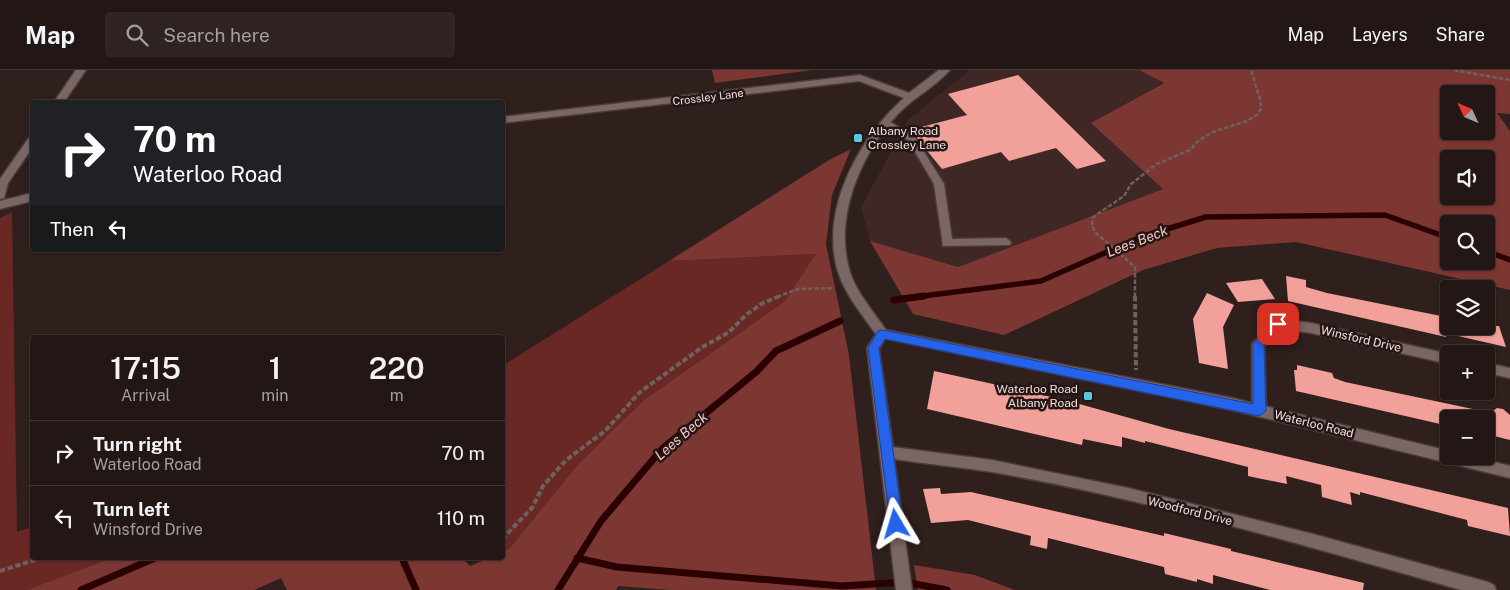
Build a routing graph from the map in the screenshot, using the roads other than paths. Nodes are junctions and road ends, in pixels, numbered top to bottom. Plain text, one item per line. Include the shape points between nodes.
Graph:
1 (80, 70) edge
2 (945, 70) edge
3 (911, 96) junction
4 (60, 100) edge
5 (505, 120) edge
6 (885, 122) junction
7 (30, 144) edge
8 (0, 195) edge
9 (30, 198) edge
10 (0, 205) edge
11 (1006, 242) dead end
12 (882, 334) junction
13 (1440, 357) edge
14 (1495, 370) edge
15 (1510, 373) edge
16 (1259, 411) junction
17 (887, 452) junction
18 (1510, 472) edge
19 (904, 590) edge
20 (1488, 590) edge

1 - 4 street
2 - 3 street
3 - 5 street, Crossley Lane via 860,78
3 - 6 street
6 - 11 lane via 911,138 939,184 947,243
6 - 12 street via 867,147 849,190 839,226 844,273
7 - 8 street via 3,183
9 - 10 street
12 - 16 street, Waterloo Road
12 - 17 street via 873,348
13 - 16 street, Winsford Drive via 1311,328 1278,324 1258,344
14 - 15 street
16 - 18 street, Waterloo Road
17 - 19 street
17 - 20 street, Woodford Drive via 1006,469 1131,496 1324,544

